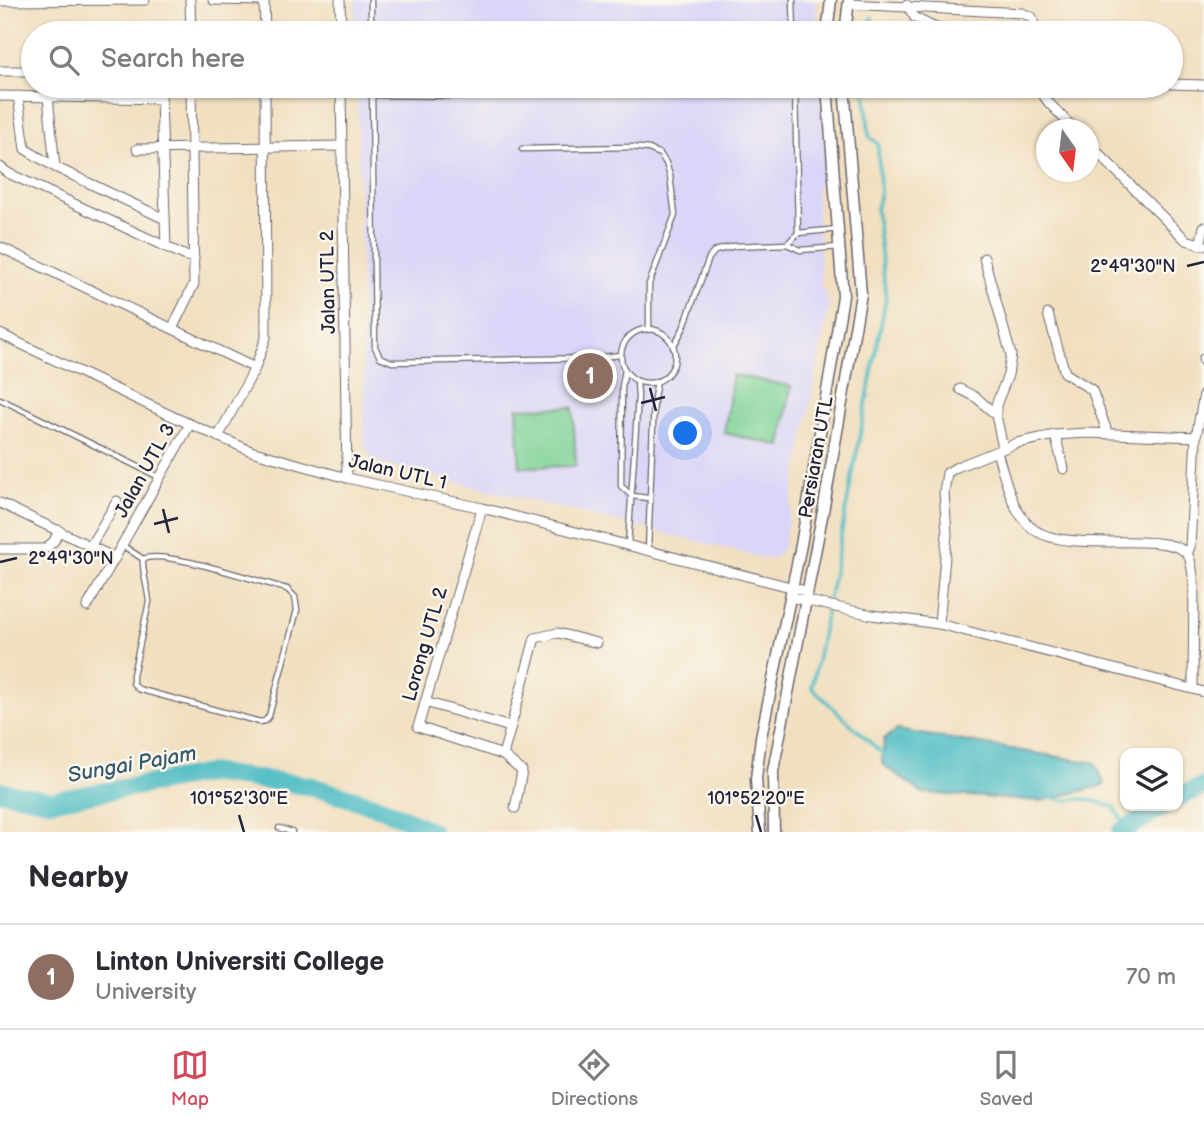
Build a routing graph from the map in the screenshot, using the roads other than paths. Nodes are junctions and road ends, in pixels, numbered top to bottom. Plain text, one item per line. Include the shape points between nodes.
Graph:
1 (145, 0) edge
2 (190, 0) edge
3 (213, 0) edge
4 (264, 0) edge
5 (340, 0) edge
6 (371, 0) edge
7 (793, 0) edge
8 (831, 0) edge
9 (0, 1) edge
10 (849, 2) edge
11 (907, 5) junction
12 (191, 21) edge
13 (265, 21) edge
14 (341, 21) edge
15 (371, 21) edge
16 (794, 21) edge
17 (828, 21) edge
18 (847, 21) edge
19 (921, 21) edge
20 (1033, 21) edge
21 (0, 71) edge
22 (21, 71) edge
23 (1183, 84) edge
24 (1204, 85) edge
25 (0, 96) edge
26 (18, 96) junction
27 (21, 96) edge
28 (48, 98) edge
29 (104, 98) edge
30 (191, 98) edge
31 (265, 98) edge
32 (341, 98) edge
33 (372, 98) edge
34 (795, 98) edge
35 (828, 98) edge
36 (845, 98) edge
37 (1045, 98) edge
38 (161, 99) joint
39 (1064, 119) edge
40 (342, 146) junction
41 (264, 148) junction
42 (137, 149) dead end
43 (162, 149) junction
44 (191, 149) junction
45 (522, 149) dead end
46 (1099, 154) edge
47 (0, 167) edge
48 (55, 167) junction
49 (165, 219) junction
50 (1204, 227) edge
51 (839, 229) junction
52 (798, 233) junction
53 (787, 244) junction
54 (1202, 245) edge
55 (0, 247) edge
56 (166, 247) junction
57 (841, 247) junction
58 (194, 258) junction
59 (984, 258) dead end
60 (1048, 314) dead end
61 (173, 327) junction
62 (649, 330) junction
63 (0, 334) edge
64 (673, 347) junction
65 (621, 355) junction
66 (255, 368) junction
67 (625, 370) junction
68 (637, 381) junction
69 (657, 382) junction
70 (960, 389) dead end
71 (1204, 394) edge
72 (0, 399) edge
73 (996, 415) junction
74 (190, 424) junction
75 (1108, 433) junction
76 (1055, 435) junction
77 (218, 437) junction
78 (1196, 437) junction
79 (1000, 450) junction
80 (1064, 469) dead end
81 (160, 478) junction
82 (347, 478) junction
83 (632, 496) junction
84 (649, 498) junction
85 (117, 501) dead end
86 (0, 503) edge
87 (482, 508) junction
88 (59, 530) junction
89 (91, 545) junction
90 (122, 545) junction
91 (628, 546) junction
92 (0, 549) edge
93 (648, 551) junction
94 (1187, 554) junction
95 (115, 558) junction
96 (143, 559) junction
97 (791, 593) junction
98 (805, 596) junction
99 (87, 607) dead end
100 (939, 624) junction
101 (597, 643) dead end
102 (1193, 688) junction
103 (1204, 692) edge
104 (425, 702) junction
105 (510, 727) junction
106 (503, 755) junction
107 (515, 808) dead end
108 (279, 828) dead end
109 (292, 832) edge
110 (760, 832) edge
111 (774, 832) edge

1 - 9 street
2 - 12 street
3 - 4 street
4 - 13 street
5 - 14 street
6 - 15 lane
7 - 16 lane
8 - 17 street
10 - 11 street
10 - 18 street
11 - 19 street
11 - 20 street via 1022,13
21 - 22 street
23 - 24 street
25 - 26 street
26 - 27 street
26 - 48 street via 25,149
28 - 48 street
29 - 38 street
30 - 44 street
31 - 41 street
32 - 40 street, Jalan UTL 2
33 - 65 lane via 375,347 380,357 392,362
34 - 52 lane
35 - 51 street, Persiaran UTL
36 - 98 street, Persiaran UTL via 861,294
37 - 39 street
38 - 43 street
40 - 41 street
40 - 82 street, Jalan UTL 2
41 - 44 street
41 - 66 street via 266,338
42 - 43 street
43 - 44 street
43 - 49 street
44 - 58 street
45 - 62 lane via 631,147 660,154 670,176 675,215 649,284
46 - 54 street via 1186,240
47 - 56 street
48 - 49 street
49 - 56 street
50 - 54 street
51 - 52 lane
51 - 57 street, Persiaran UTL
52 - 53 lane
53 - 57 lane via 800,250
53 - 64 lane via 715,251
55 - 61 street
56 - 58 street
57 - 97 street, Persiaran UTL via 842,308
58 - 61 street via 194,284
59 - 73 street via 1011,355
60 - 75 street via 1065,373 1092,390
61 - 66 street
62 - 64 lane via 664,335
62 - 65 lane via 633,334
63 - 74 street, Jalan UTL 1
64 - 69 lane via 670,371
65 - 67 lane
66 - 77 street
67 - 68 lane
67 - 83 lane via 620,482
68 - 69 lane
68 - 83 lane
69 - 84 lane
70 - 73 street
71 - 78 street
72 - 81 lane
73 - 79 street
74 - 77 street, Jalan UTL 1
74 - 81 street, Jalan UTL 3
75 - 76 street
75 - 78 street
76 - 79 street
76 - 80 street
77 - 82 street, Jalan UTL 1
78 - 94 street
79 - 94 street via 1020,516 1034,530 1080,542 1158,543
79 - 100 street via 957,467 944,480 947,534
81 - 90 street, Jalan UTL 3
82 - 87 street, Jalan UTL 1
83 - 84 lane
83 - 91 lane
84 - 93 lane
85 - 89 street
86 - 88 street
87 - 91 street, Jalan UTL 1
87 - 104 street, Lorong UTL 2
88 - 89 street
88 - 92 street via 45,549
89 - 95 street
90 - 95 street, Jalan UTL 3
90 - 96 lane
91 - 93 street, Jalan UTL 1
93 - 97 street, Jalan UTL 1
94 - 102 street via 1194,581
95 - 99 street, Jalan UTL 3
96 - 96 lane via 154,556 187,562 287,589 295,597 297,610 265,720 138,689 133,683 149,602
97 - 98 street, Jalan UTL 1
97 - 110 street, Persiaran UTL via 761,737 756,779
98 - 100 street, Jalan UTL 1 via 839,608
98 - 111 street, Persiaran UTL via 773,771
100 - 102 street, Jalan UTL 1
101 - 105 street via 558,633 535,638
102 - 103 street, Jalan UTL 1
104 - 105 street
104 - 106 street, Lorong UTL 2 via 418,727
105 - 106 street
106 - 107 street via 522,771
108 - 109 lane

